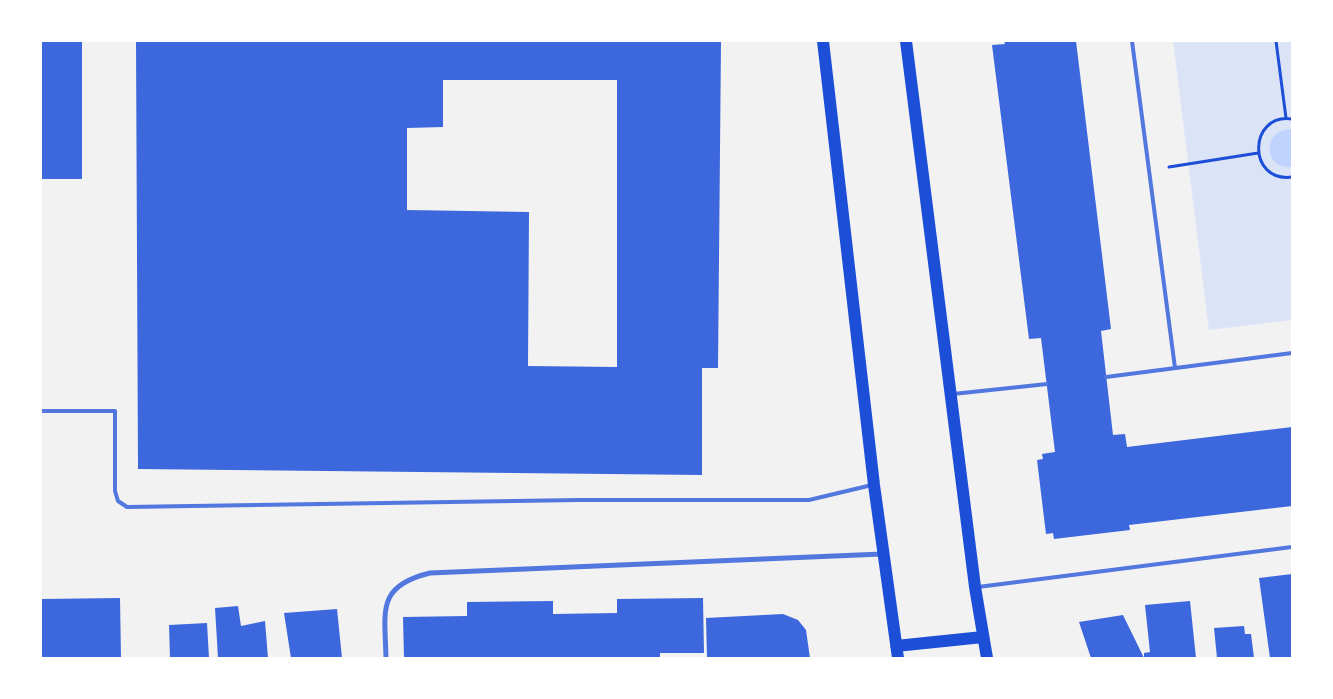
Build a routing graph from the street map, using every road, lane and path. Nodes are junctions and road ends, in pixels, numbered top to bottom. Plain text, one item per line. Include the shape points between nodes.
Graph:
1 (823, 41) edge
2 (906, 41) edge
3 (1132, 41) edge
4 (1276, 41) edge
5 (1286, 118) junction
6 (1292, 119) edge
7 (1258, 153) junction
8 (1149, 170) junction
9 (1292, 177) edge
10 (1292, 353) edge
11 (1176, 368) junction
12 (1106, 377) dead end
13 (1047, 384) dead end
14 (951, 394) junction
15 (41, 411) edge
16 (874, 485) junction
17 (1292, 547) edge
18 (883, 554) junction
19 (976, 587) junction
20 (983, 637) junction
21 (897, 652) edge
22 (386, 658) edge
23 (987, 658) edge

1 - 16 main road
2 - 14 main road
3 - 8 lane
4 - 5 path
5 - 6 path
5 - 7 path via 1267,126 1258,144
7 - 8 path
7 - 9 path via 1268,171 1276,176
8 - 11 lane
10 - 11 lane
11 - 12 lane
13 - 14 lane
14 - 19 main road
15 - 16 lane via 115,411 115,492 118,501 127,507 809,500
16 - 18 main road
17 - 19 lane
18 - 21 main road
18 - 22 street via 430,573 410,578 394,588 388,598
19 - 20 main road
20 - 21 main road
20 - 23 main road

